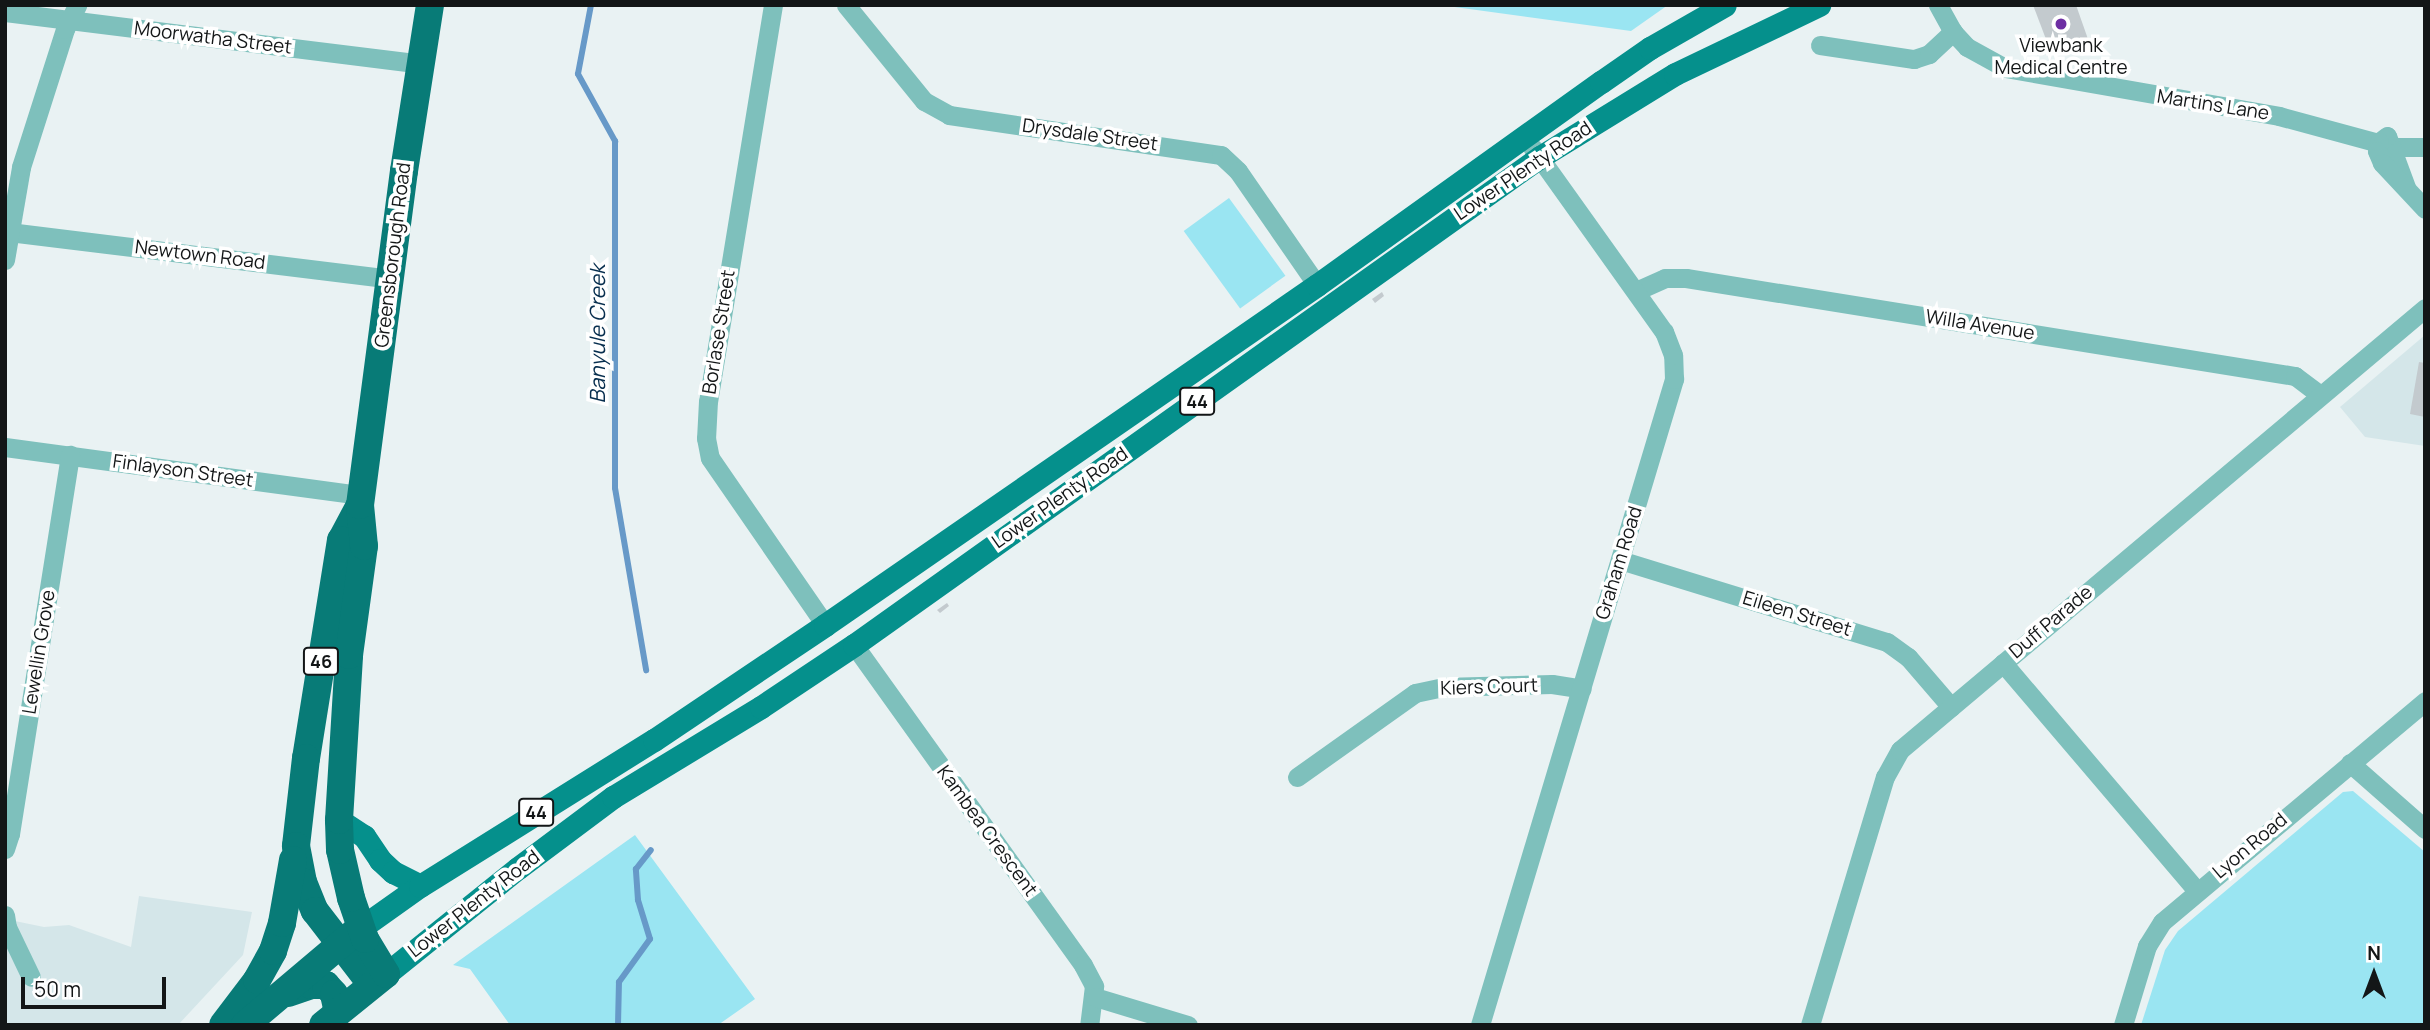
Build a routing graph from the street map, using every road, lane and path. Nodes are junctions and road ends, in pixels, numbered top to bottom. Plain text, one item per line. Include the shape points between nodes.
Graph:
1 (430, 5) edge
2 (773, 5) edge
3 (846, 5) edge
4 (1725, 5) edge
5 (1819, 5) edge
6 (1938, 5) edge
7 (5, 12) edge
8 (74, 13) edge
9 (1953, 32) junction
10 (1820, 45) dead end
11 (421, 64) junction
12 (2425, 135) edge
13 (1523, 136) junction
14 (2386, 142) junction
15 (2425, 147) edge
16 (1540, 157) junction
17 (2425, 209) edge
18 (9, 232) junction
19 (5, 260) edge
20 (391, 279) junction
21 (1317, 285) junction
22 (1636, 291) junction
23 (2425, 308) edge
24 (2320, 394) junction
25 (5, 447) edge
26 (70, 455) junction
27 (360, 500) junction
28 (1620, 559) junction
29 (825, 625) junction
30 (854, 645) junction
31 (2003, 663) junction
32 (1582, 688) junction
33 (2425, 701) edge
34 (1951, 707) junction
35 (2350, 763) junction
36 (1297, 777) dead end
37 (339, 820) junction
38 (298, 822) junction
39 (2425, 829) edge
40 (5, 849) edge
41 (420, 886) junction
42 (2197, 891) junction
43 (5, 915) edge
44 (351, 936) junction
45 (31, 977) dead end
46 (379, 980) junction
47 (282, 995) junction
48 (1095, 997) junction
49 (331, 1019) edge
50 (223, 1025) edge
51 (245, 1025) edge
52 (1089, 1025) edge
53 (1188, 1025) edge
54 (1480, 1025) edge
55 (1810, 1025) edge
56 (2123, 1025) edge

1 - 11 highway, Greensborough Road / 46
2 - 29 street, Borlase Street via 708,401 706,438 710,458
3 - 21 street, Drysdale Street via 936,110 1220,155 1238,171
4 - 13 main road, Lower Plenty Road / 44 via 1650,48
5 - 16 main road, Lower Plenty Road / 44 via 1675,75
6 - 9 street, Martins Lane
7 - 8 street, Moorwatha Street
8 - 11 street, Moorwatha Street
8 - 18 street via 22,167
9 - 10 street via 1929,54 1914,59
9 - 14 street, Martins Lane via 1985,59 2025,74 2278,116
11 - 20 highway, Greensborough Road / 46
12 - 14 street, Martins Lane
13 - 16 street, Graham Road
13 - 21 main road, Lower Plenty Road / 44
14 - 15 street, Martins Lane
14 - 17 street via 2406,187
16 - 22 street, Graham Road
16 - 30 main road, Lower Plenty Road / 44
18 - 19 street
18 - 20 street, Newtown Road
20 - 27 highway, Greensborough Road / 46
21 - 29 main road, Lower Plenty Road / 44
22 - 24 street, Willa Avenue via 1665,278 1686,278 2295,376
22 - 28 street, Graham Road via 1669,343 1674,379
23 - 24 street, Duff Parade
24 - 31 street, Duff Parade
25 - 26 street, Finlayson Street
26 - 27 street, Finlayson Street
26 - 40 street, Lewellin Grove
27 - 37 highway, Greensborough Road / 46 via 364,546 349,655
27 - 38 highway, Greensborough Road / 46 via 341,540
28 - 32 street, Graham Road
28 - 34 street, Eileen Street via 1887,642 1908,657
29 - 41 main road, Lower Plenty Road / 44 via 654,740
30 - 46 main road, Lower Plenty Road / 44 via 761,708 612,797
30 - 48 street, Kambea Crescent via 1083,965
31 - 34 street, Duff Parade
31 - 42 street
32 - 36 street, Kiers Court via 1552,684 1443,687 1415,693
32 - 54 street, Graham Road
33 - 35 street, Lyon Road
34 - 55 street, Duff Parade via 1900,750 1889,767
35 - 39 street
35 - 42 street, Lyon Road
37 - 41 main road via 364,836 393,872
37 - 44 highway, Greensborough Road / 46
38 - 44 highway, Greensborough Road / 46 via 297,855 316,911
38 - 50 highway, 46 via 278,939 257,980
41 - 44 main road, Lower Plenty Road / 44
42 - 56 street, Lyon Road via 2151,937
43 - 45 street
44 - 46 highway, Greensborough Road / 46 via 365,939
44 - 47 highway, Lower Plenty Road / 44
46 - 49 highway, Lower Plenty Road / 44
47 - 49 highway via 326,985 334,994
47 - 51 highway, Lower Plenty Road / 44
48 - 52 street
48 - 53 street

